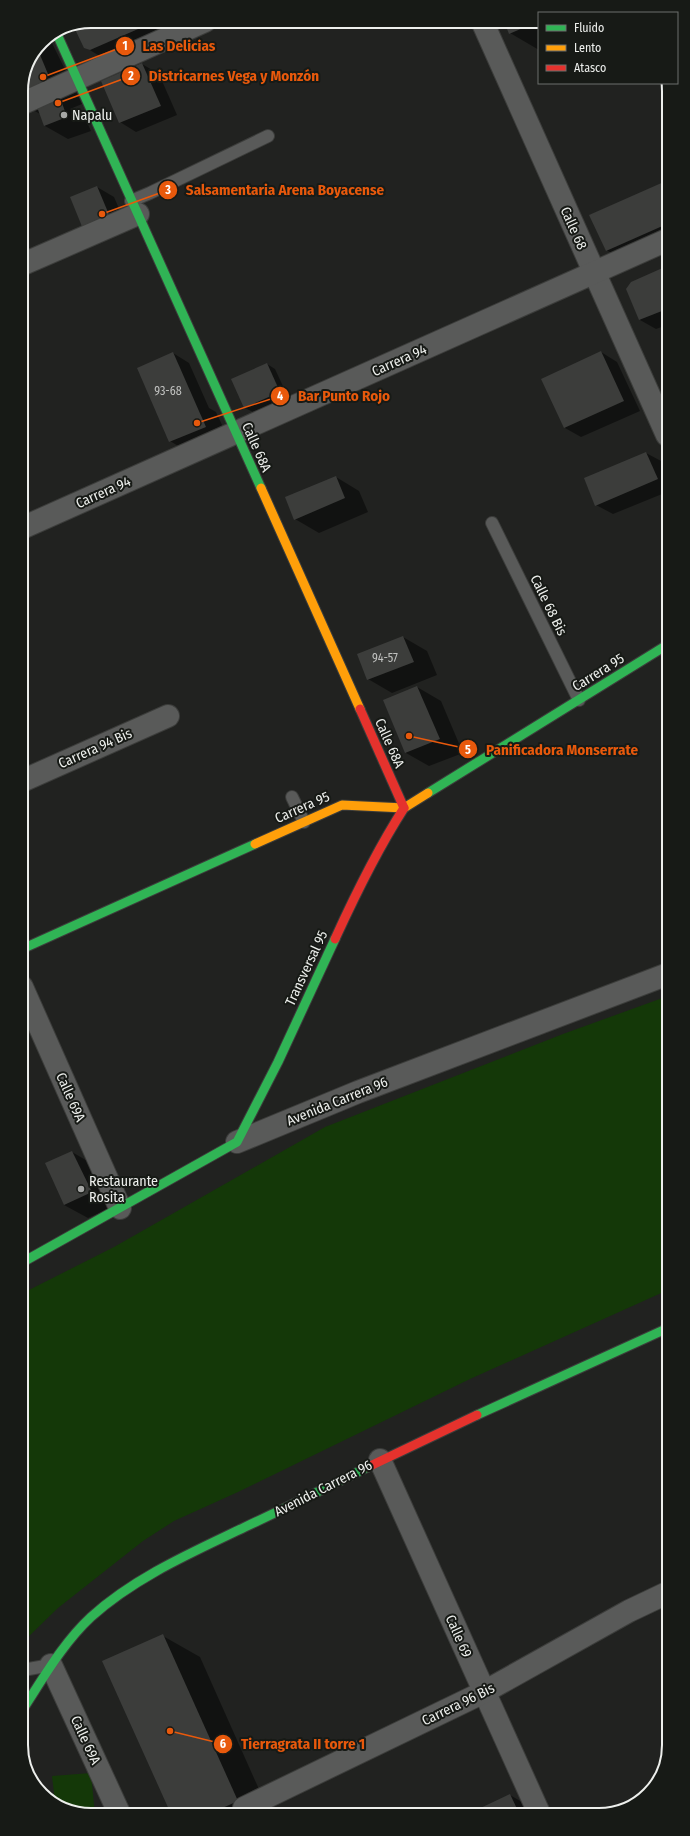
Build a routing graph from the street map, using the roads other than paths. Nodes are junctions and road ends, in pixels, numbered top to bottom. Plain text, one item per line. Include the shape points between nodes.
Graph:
1 (190, 28) edge
2 (485, 28) edge
3 (58, 38) edge
4 (77, 80) junction
5 (28, 101) edge
6 (268, 136) dead end
7 (135, 207) junction
8 (662, 242) edge
9 (28, 261) edge
10 (594, 272) junction
11 (662, 424) edge
12 (236, 433) junction
13 (492, 522) dead end
14 (28, 525) edge
15 (662, 648) edge
16 (579, 700) junction
17 (168, 716) dead end
18 (28, 778) edge
19 (292, 797) dead end
20 (404, 808) junction
21 (304, 822) junction
22 (28, 946) edge
23 (662, 976) edge
24 (28, 1001) edge
25 (238, 1142) junction
26 (120, 1208) junction
27 (28, 1259) edge
28 (662, 1331) edge
29 (380, 1460) junction
30 (662, 1595) edge
31 (51, 1665) junction
32 (28, 1669) edge
33 (484, 1692) junction
34 (28, 1701) edge
35 (117, 1808) edge
36 (244, 1808) dead end
37 (537, 1808) edge

1 - 4 street
2 - 10 street, Calle 68
3 - 4 main road, Calle 68A
4 - 5 street
4 - 7 main road, Calle 68A
6 - 7 lane via 150,193
7 - 9 street
7 - 12 main road, Calle 68A
8 - 10 street, Carrera 94
10 - 11 street, Calle 68
10 - 12 street, Carrera 94
12 - 14 street, Carrera 94
12 - 20 main road, Calle 68A
13 - 16 lane, Calle 68 Bis
15 - 16 main road, Carrera 95
16 - 20 main road, Carrera 95
17 - 18 street, Carrera 94 Bis
19 - 21 lane
20 - 21 main road, Carrera 95 via 342,805
20 - 25 main road, Transversal 95 via 367,870
21 - 22 main road, Carrera 95
23 - 25 street, Avenida Carrera 96 via 457,1053
24 - 26 street, Calle 69A
25 - 26 main road, Avenida Carrera 96
26 - 27 main road, Avenida Carrera 96
28 - 29 main road, Avenida Carrera 96
29 - 31 main road, Avenida Carrera 96 via 144,1579 101,1608 72,1637
29 - 33 street, Calle 69
30 - 33 street, Carrera 96 Bis via 628,1611
31 - 32 lane
31 - 34 main road, Avenida Carrera 96
31 - 35 street, Calle 69A
33 - 36 street, Carrera 96 Bis
33 - 37 street, Calle 69

